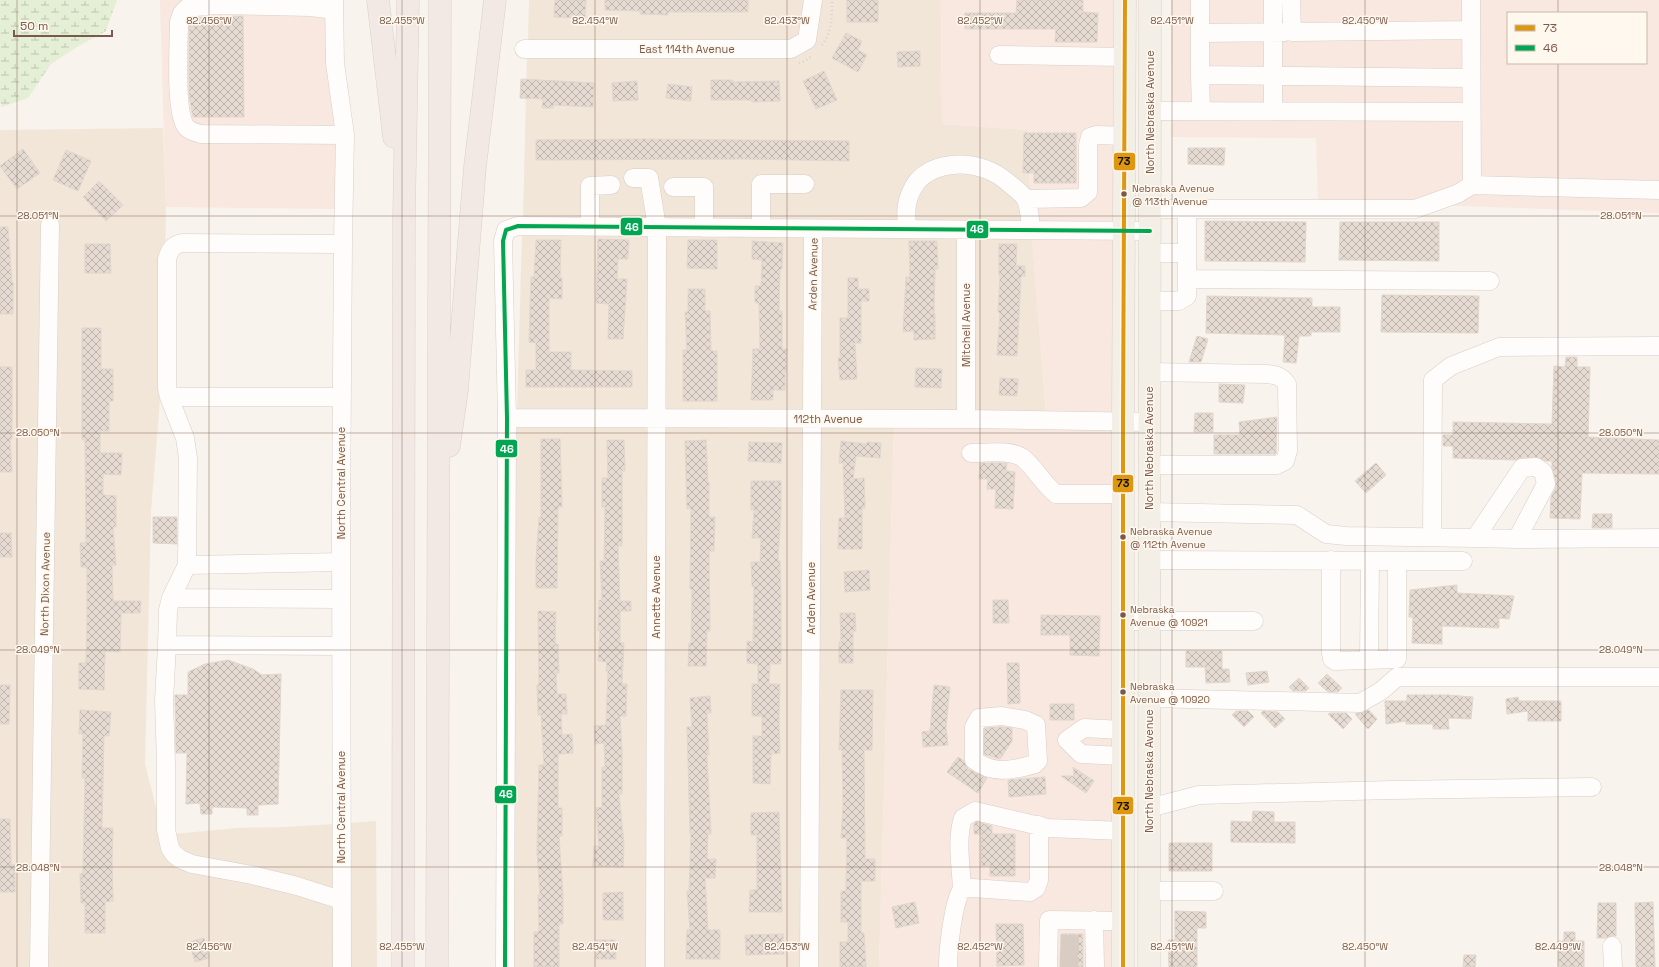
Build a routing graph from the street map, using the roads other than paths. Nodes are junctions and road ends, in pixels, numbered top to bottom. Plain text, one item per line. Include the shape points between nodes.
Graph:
1 (378, 0) edge
2 (408, 0) edge
3 (440, 0) edge
4 (495, 0) edge
5 (813, 0) edge
6 (1125, 0) edge
7 (1150, 0) edge
8 (1200, 0) edge
9 (1273, 0) edge
10 (1291, 0) edge
11 (1471, 0) edge
12 (334, 5) edge
13 (1471, 30) junction
14 (1273, 32) junction
15 (1292, 32) junction
16 (1200, 33) junction
17 (524, 49) dead end
18 (1000, 55) dead end
19 (1124, 57) junction
20 (1200, 75) junction
21 (1273, 76) junction
22 (1471, 78) junction
23 (1150, 111) junction
24 (1201, 111) junction
25 (1273, 111) junction
26 (1472, 112) junction
27 (345, 135) junction
28 (1124, 136) junction
29 (633, 178) dead end
30 (804, 184) dead end
31 (611, 185) dead end
32 (1472, 185) junction
33 (673, 187) dead end
34 (1659, 190) edge
35 (1026, 199) junction
36 (1124, 209) junction
37 (1150, 209) junction
38 (1187, 209) junction
39 (404, 216) junction
40 (50, 225) dead end
41 (590, 227) junction
42 (657, 227) junction
43 (704, 228) junction
44 (761, 228) junction
45 (813, 229) junction
46 (907, 229) junction
47 (966, 230) junction
48 (1031, 230) junction
49 (1124, 231) junction
50 (1150, 231) junction
51 (342, 244) junction
52 (1150, 253) junction
53 (1187, 253) junction
54 (1187, 279) junction
55 (1490, 281) dead end
56 (1150, 301) junction
57 (1659, 346) edge
58 (1149, 372) junction
59 (169, 397) junction
60 (341, 397) junction
61 (507, 418) junction
62 (656, 419) junction
63 (966, 419) junction
64 (811, 420) junction
65 (1123, 422) junction
66 (1149, 422) junction
67 (971, 453) dead end
68 (1149, 465) junction
69 (1123, 494) junction
70 (438, 510) junction
71 (1149, 512) junction
72 (1432, 537) junction
73 (1475, 538) junction
74 (1659, 538) edge
75 (1517, 539) junction
76 (1149, 560) junction
77 (1331, 560) junction
78 (1370, 561) junction
79 (1396, 561) junction
80 (1463, 561) dead end
81 (341, 562) junction
82 (186, 565) junction
83 (171, 598) junction
84 (341, 599) junction
85 (1123, 621) junction
86 (1149, 621) junction
87 (1254, 621) dead end
88 (167, 645) junction
89 (341, 646) junction
90 (1369, 660) junction
91 (1659, 677) edge
92 (1149, 698) junction
93 (1123, 730) junction
94 (1067, 740) junction
95 (1037, 741) dead end
96 (1123, 756) junction
97 (1592, 787) dead end
98 (1123, 808) junction
99 (1149, 808) junction
100 (1039, 825) junction
101 (1123, 832) junction
102 (962, 889) junction
103 (1149, 891) junction
104 (1214, 891) dead end
105 (341, 900) junction
106 (1094, 920) junction
107 (1123, 921) junction
108 (1612, 946) dead end
109 (1053, 954) edge
110 (1090, 954) edge
111 (39, 967) edge
112 (342, 967) edge
113 (403, 967) edge
114 (436, 967) edge
115 (505, 967) edge
116 (655, 967) edge
117 (809, 967) edge
118 (948, 967) edge
119 (1123, 967) edge
120 (1149, 967) edge
121 (1612, 967) edge

1 - 39 highway
2 - 39 highway
3 - 70 highway
4 - 70 highway via 474,167 457,390
5 - 17 street, East 114th Avenue via 807,40 791,49
6 - 19 main road
7 - 23 main road, North Nebraska Avenue
8 - 16 street
9 - 14 street
10 - 15 street
11 - 13 street
12 - 27 street, North Central Avenue via 335,63
12 - 27 street via 214,5 187,8 179,22 178,97 183,122 188,129 201,134
13 - 15 street
13 - 22 street
14 - 15 street
14 - 16 street
14 - 21 street
16 - 20 street
18 - 19 street
19 - 28 main road
20 - 21 street
20 - 24 street
21 - 22 street
21 - 25 street
22 - 26 street
23 - 24 street
23 - 37 main road, North Nebraska Avenue
24 - 25 street
25 - 26 street
26 - 32 street
27 - 51 street, North Central Avenue
28 - 35 street via 1097,135 1090,138 1088,192 1081,198
28 - 36 main road
29 - 42 street, Annette Avenue via 649,178
30 - 44 street via 761,184
31 - 41 street via 590,186
32 - 34 street
32 - 38 street via 1450,197 1415,209
33 - 43 street via 704,187
35 - 46 street via 1000,176 985,169 967,164 937,168 924,175 912,189 906,206
35 - 48 street
36 - 37 main road
36 - 49 main road
37 - 38 street
37 - 50 main road, North Nebraska Avenue
38 - 53 street
39 - 113 highway
40 - 111 street, North Dixon Avenue
41 - 42 street
41 - 61 street via 518,226 506,230 503,241
42 - 43 street
42 - 62 street, Annette Avenue
43 - 44 street
44 - 45 street
45 - 46 street
45 - 64 street, Arden Avenue
46 - 47 street
47 - 48 street
47 - 63 street, Mitchell Avenue
48 - 49 street
49 - 50 street
49 - 65 main road
50 - 52 main road, North Nebraska Avenue
51 - 59 street via 175,244 169,250 167,259
51 - 60 street, North Central Avenue
52 - 53 street
52 - 56 main road, North Nebraska Avenue
53 - 54 street
54 - 55 street
54 - 56 street via 1187,296 1183,299
56 - 58 main road, North Nebraska Avenue
57 - 72 street via 1499,347 1451,366 1433,380
58 - 66 main road, North Nebraska Avenue
58 - 68 street via 1267,374 1282,378 1287,384 1288,452 1285,461 1277,465
59 - 60 street
59 - 82 street via 185,438 188,458
60 - 81 street, North Central Avenue
61 - 62 street, 112th Avenue
61 - 115 street
62 - 64 street, 112th Avenue
62 - 116 street, Annette Avenue
63 - 64 street, 112th Avenue
63 - 65 street, 112th Avenue
64 - 117 street, Arden Avenue
65 - 66 street, 112th Avenue
65 - 69 main road
66 - 68 main road, North Nebraska Avenue
67 - 69 street via 1010,453 1023,458 1056,494
68 - 71 main road, North Nebraska Avenue
69 - 85 main road
70 - 114 highway
71 - 72 street via 1297,515 1326,534
71 - 76 main road, North Nebraska Avenue
72 - 73 street
73 - 75 street
73 - 75 street via 1522,468 1536,467 1544,472 1546,484
74 - 75 street
76 - 77 street
76 - 86 main road, North Nebraska Avenue
77 - 78 street
77 - 90 street via 1332,659
78 - 79 street
78 - 90 street
79 - 80 street
79 - 90 street via 1397,659
81 - 82 street
81 - 84 street, North Central Avenue
82 - 83 street
83 - 84 street
83 - 88 street
84 - 89 street, North Central Avenue
85 - 86 street
85 - 93 main road
86 - 87 street
86 - 92 main road, North Nebraska Avenue
88 - 89 street
88 - 105 street via 164,701 166,830 174,854 192,864 252,875
89 - 105 street, North Central Avenue
91 - 92 street via 1398,677 1360,703
92 - 99 main road, North Nebraska Avenue
93 - 94 street via 1084,728
93 - 96 main road
94 - 95 street
94 - 96 street via 1081,754
96 - 98 main road
97 - 99 street via 1199,795
98 - 99 main road
98 - 101 main road
99 - 103 main road, North Nebraska Avenue
100 - 101 street via 1048,828
100 - 102 street via 1039,880 1036,888 1030,892
100 - 102 street via 975,811 963,818 960,855
101 - 107 main road
102 - 118 street via 955,911
103 - 104 street
103 - 120 main road, North Nebraska Avenue
105 - 112 street, North Central Avenue
106 - 107 street
106 - 109 street via 1049,920
106 - 110 street
107 - 119 main road
108 - 121 street

